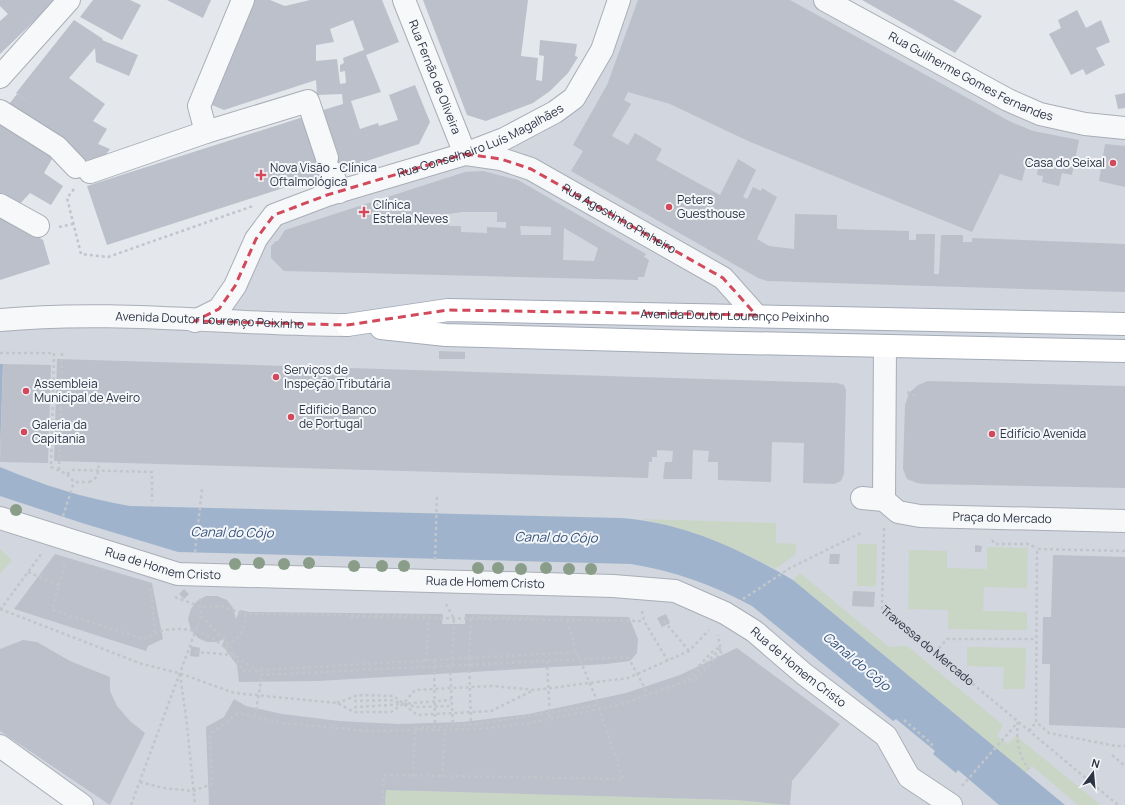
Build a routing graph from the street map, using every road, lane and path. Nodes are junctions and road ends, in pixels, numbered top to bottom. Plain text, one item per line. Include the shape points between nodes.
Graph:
1 (69, 0) edge
2 (243, 0) edge
3 (404, 0) edge
4 (619, 0) edge
5 (825, 0) edge
6 (0, 77) edge
7 (0, 111) edge
8 (1125, 128) edge
9 (206, 132) junction
10 (465, 154) junction
11 (83, 170) junction
12 (333, 174) junction
13 (0, 205) edge
14 (256, 205) dead end
15 (38, 226) dead end
16 (756, 315) junction
17 (0, 320) edge
18 (195, 321) junction
19 (347, 324) junction
20 (1125, 324) edge
21 (885, 346) junction
22 (1125, 351) edge
23 (0, 353) edge
24 (62, 354) dead end
25 (906, 392) dead end
26 (918, 396) dead end
27 (60, 410) junction
28 (66, 410) dead end
29 (98, 462) dead end
30 (59, 470) junction
31 (67, 474) junction
32 (74, 482) junction
33 (202, 489) dead end
34 (437, 494) dead end
35 (862, 498) dead end
36 (884, 500) junction
37 (152, 502) dead end
38 (0, 518) edge
39 (1125, 522) edge
40 (57, 529) junction
41 (863, 532) dead end
42 (1125, 552) edge
43 (72, 565) dead end
44 (196, 567) junction
45 (28, 572) junction
46 (434, 582) junction
47 (59, 585) junction
48 (144, 588) dead end
49 (174, 596) dead end
50 (201, 607) junction
51 (731, 608) junction
52 (0, 609) edge
53 (201, 616) junction
54 (664, 621) dead end
55 (454, 624) dead end
56 (156, 633) junction
57 (1036, 639) junction
58 (689, 651) junction
59 (195, 652) dead end
60 (935, 653) junction
61 (577, 654) junction
62 (235, 655) junction
63 (469, 658) junction
64 (434, 660) junction
65 (426, 661) junction
66 (547, 661) junction
67 (668, 661) junction
68 (451, 666) junction
69 (180, 673) junction
70 (262, 675) junction
71 (688, 680) junction
72 (535, 690) junction
73 (648, 694) junction
74 (451, 700) junction
75 (354, 701) dead end
76 (337, 703) junction
77 (402, 704) junction
78 (598, 704) junction
79 (354, 706) dead end
80 (452, 706) junction
81 (255, 716) junction
82 (899, 716) dead end
83 (550, 718) junction
84 (1018, 722) junction
85 (1036, 722) junction
86 (471, 725) junction
87 (435, 726) junction
88 (453, 726) junction
89 (446, 730) junction
90 (1029, 731) junction
91 (0, 746) edge
92 (1125, 746) edge
93 (930, 747) dead end
94 (1112, 755) dead end
95 (1125, 766) edge
96 (1029, 769) dead end
97 (413, 776) junction
98 (442, 777) junction
99 (140, 782) junction
100 (962, 786) dead end
101 (193, 791) junction
102 (82, 805) edge
103 (131, 805) edge
104 (194, 805) edge
105 (382, 805) edge
106 (950, 805) edge
107 (1118, 805) edge

1 - 6 street
2 - 9 street via 199,106
3 - 10 street, Rua Fernão de Oliveira
4 - 10 street, Rua Conselheiro Luís Magalhães via 602,50 574,98 555,112 512,135
5 - 8 street, Rua Guilherme Gomes Fernandes via 1008,100 1040,114 1085,124
7 - 11 street via 57,146
9 - 11 street
9 - 12 street via 308,101
10 - 12 street, Rua Conselheiro Luís Magalhães
10 - 16 street, Rua Agostinho Pinheiro via 501,159 531,169 723,278
11 - 14 path via 80,182 67,198 81,254 108,257
12 - 18 street, Rua Conselheiro Luís Magalhães via 274,215 256,239 235,286 219,309
13 - 15 street
16 - 19 main road, Avenida Doutor Lourenço Peixinho via 448,310
16 - 20 main road, Avenida Doutor Lourenço Peixinho via 818,319
17 - 18 street, Avenida Doutor Lourenço Peixinho via 74,316
18 - 19 street, Avenida Doutor Lourenço Peixinho
19 - 21 main road, Avenida Doutor Lourenço Peixinho via 446,335
21 - 22 main road, Avenida Doutor Lourenço Peixinho
21 - 36 street
23 - 30 path via 54,353 51,466
24 - 27 path
25 - 26 path
27 - 28 path
27 - 30 path
29 - 32 path, bridge via 95,479 89,482
30 - 31 path
31 - 32 path
31 - 37 path via 73,470 152,472
32 - 40 path
33 - 44 path
34 - 46 path
35 - 36 street
36 - 39 street, Praça do Mercado via 898,512 920,516
36 - 60 path, Travessa do Mercado via 882,608
38 - 40 street, Rua de Homem Cristo
40 - 44 street, Rua de Homem Cristo via 178,574
40 - 45 path
41 - 51 path via 790,568
42 - 57 path via 1037,549
43 - 47 path via 65,563
44 - 46 street, Rua de Homem Cristo
44 - 50 path
45 - 47 path
45 - 52 path
46 - 51 street, Rua de Homem Cristo via 638,587 675,591
47 - 56 path via 52,610 144,639
48 - 56 path via 151,590
49 - 50 path
50 - 53 path
50 - 67 path via 220,606 246,615 644,622
51 - 58 path
51 - 106 street, Rua de Homem Cristo via 804,674 886,736 909,777
52 - 69 path via 142,664
53 - 62 path via 232,648
53 - 69 path
54 - 58 path
55 - 68 path
56 - 62 path, bridge via 186,628 198,631
57 - 60 path via 947,639
57 - 85 path
58 - 67 path
59 - 62 path, bridge
60 - 84 path, Travessa do Mercado
61 - 63 path
61 - 63 path via 566,619 471,617
61 - 78 path, bridge
62 - 70 path
63 - 64 path
63 - 86 path, bridge
64 - 65 path
64 - 87 path, bridge
65 - 65 path via 429,616 246,614 245,626 236,642 225,645 242,671
66 - 68 path
66 - 73 path, bridge via 628,657
66 - 83 path, bridge
67 - 72 path via 628,678
68 - 70 path
68 - 74 path, bridge
69 - 76 path via 234,693
69 - 99 path
69 - 101 path
70 - 81 path, bridge
71 - 71 path via 715,649 721,648 721,653 695,680
71 - 73 path
72 - 77 path via 492,686 415,690
72 - 77 path via 491,712 417,715
73 - 83 path via 619,704
74 - 77 path
74 - 80 path, bridge
75 - 77 path via 390,700
76 - 77 path via 358,695 394,696
76 - 77 path via 354,712 391,712
77 - 79 path
77 - 80 path via 416,708
78 - 86 path
78 - 98 path via 623,779
80 - 88 path, bridge
81 - 89 path via 282,723 368,731
81 - 101 path via 238,713 210,734 212,784
82 - 93 path via 932,744
83 - 89 path via 477,729
84 - 90 path, Travessa do Mercado
84 - 96 path via 1016,736 1019,749 1023,762
84 - 100 path
85 - 90 path
85 - 92 path via 1049,733
86 - 88 path
87 - 88 path
87 - 97 path via 415,728
89 - 98 path
90 - 107 path, Travessa do Mercado
91 - 102 street
94 - 95 path
97 - 98 path
97 - 105 path via 384,776
99 - 101 path via 163,788
99 - 103 path
101 - 104 path

